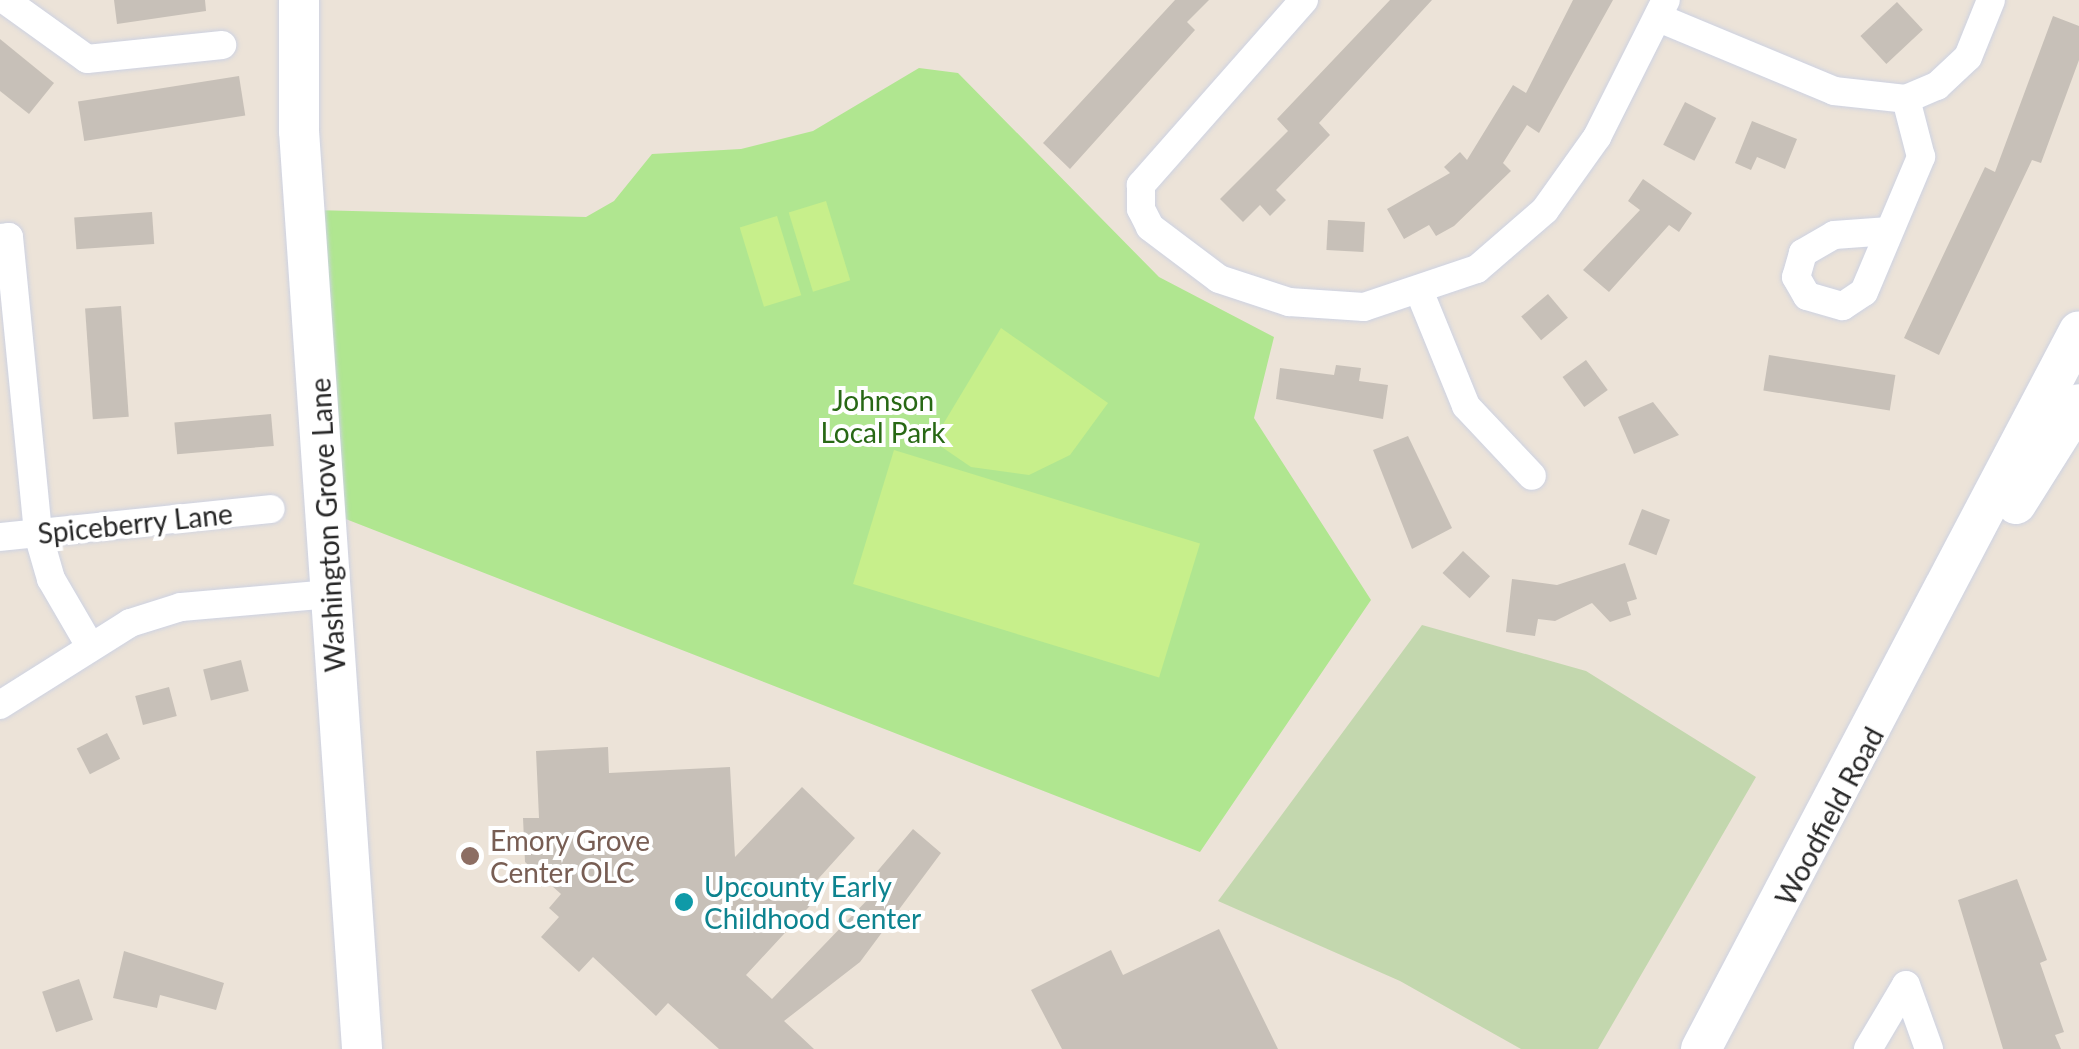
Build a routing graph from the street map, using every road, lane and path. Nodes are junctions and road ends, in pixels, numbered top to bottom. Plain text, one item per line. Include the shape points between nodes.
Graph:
1 (5, 0) edge
2 (299, 0) edge
3 (1304, 0) edge
4 (1991, 0) edge
5 (1662, 9) edge
6 (222, 44) dead end
7 (1906, 99) junction
8 (1889, 232) dead end
9 (0, 238) edge
10 (1420, 293) junction
11 (2079, 331) edge
12 (2079, 404) edge
13 (1532, 476) dead end
14 (271, 509) dead end
15 (38, 534) junction
16 (0, 537) edge
17 (1954, 582) junction
18 (330, 594) junction
19 (90, 646) junction
20 (0, 705) edge
21 (362, 1049) edge
22 (1701, 1049) edge
23 (1868, 1049) edge
24 (1929, 1049) edge

1 - 6 street via 87,59
2 - 18 street, Washington Grove Lane
3 - 10 street via 1141,185 1150,227 1219,279 1289,302 1364,306
4 - 7 street via 1968,58 1938,86
5 - 7 street via 1834,92
5 - 10 street via 1597,137 1545,210 1477,270
7 - 8 street via 1921,157
9 - 15 street via 9,237
10 - 13 street via 1466,406
11 - 17 street, Woodfield Road
12 - 17 street, Woodfield Road
14 - 15 street, Spiceberry Lane
15 - 16 street, Spiceberry Lane
15 - 19 street via 51,579
17 - 22 street, Woodfield Road
18 - 19 street via 181,607
18 - 21 street, Washington Grove Lane
19 - 20 street
23 - 24 street via 1906,985

